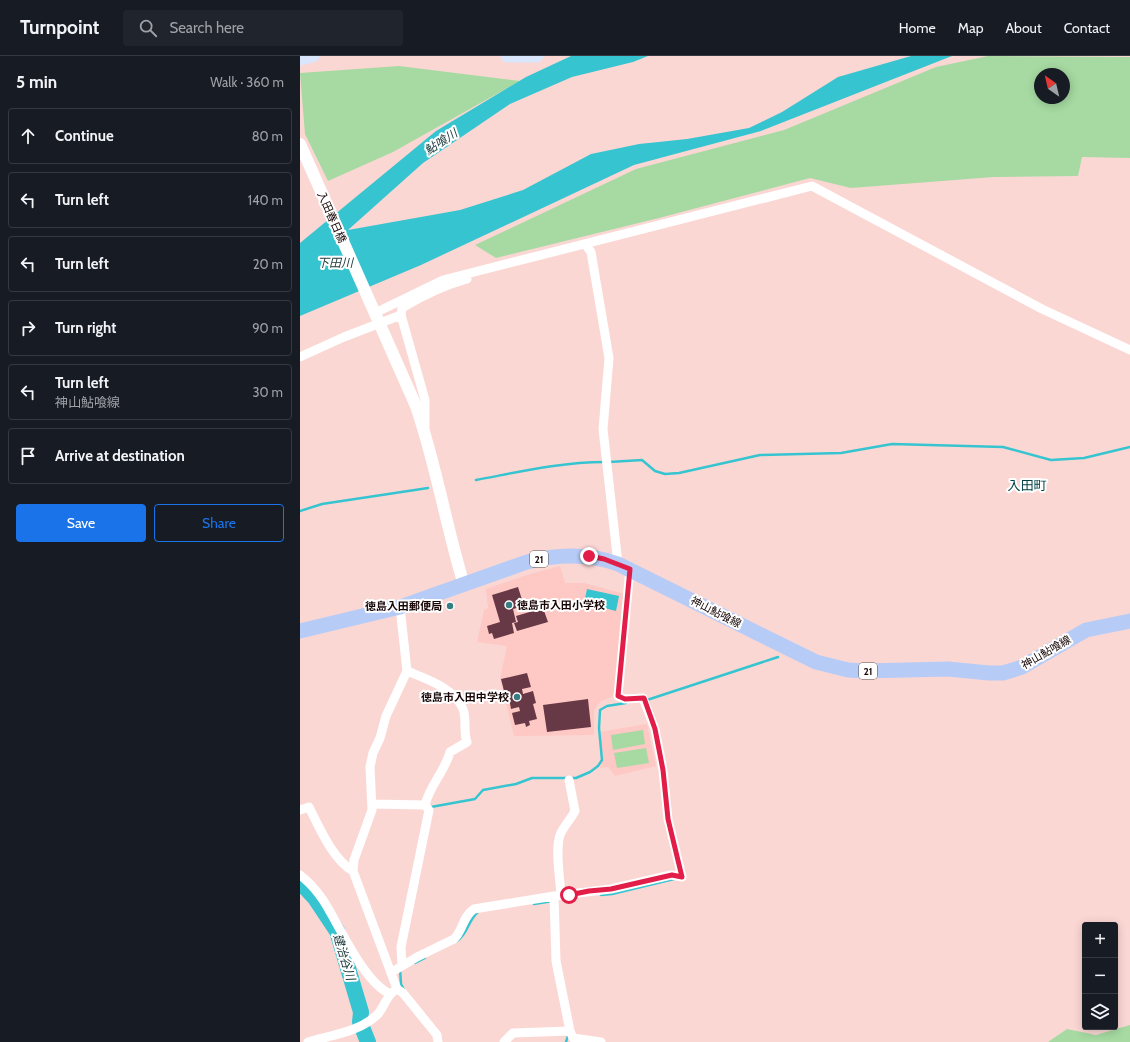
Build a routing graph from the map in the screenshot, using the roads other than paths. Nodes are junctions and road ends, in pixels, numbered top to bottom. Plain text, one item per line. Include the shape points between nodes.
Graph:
1 (313, 56) edge
2 (507, 56) edge
3 (537, 56) edge
4 (300, 59) edge
5 (300, 144) edge
6 (585, 244) junction
7 (506, 263) junction
8 (375, 313) junction
9 (401, 315) junction
10 (1130, 350) edge
11 (300, 357) edge
12 (426, 434) junction
13 (624, 566) junction
14 (464, 585) junction
15 (400, 607) junction
16 (1130, 621) edge
17 (300, 631) edge
18 (407, 671) junction
19 (569, 780) dead end
20 (372, 804) junction
21 (427, 807) junction
22 (300, 810) edge
23 (353, 871) junction
24 (300, 875) edge
25 (556, 898) junction
26 (402, 965) junction
27 (392, 972) junction
28 (394, 991) junction
29 (570, 1031) junction
30 (308, 1042) edge
31 (438, 1042) edge
32 (504, 1042) edge
33 (601, 1042) edge

1 - 4 main road
2 - 3 main road
5 - 8 street, 入田春日橋
6 - 7 street
6 - 10 street via 812,186 1042,309
6 - 13 street via 591,252 609,358 603,429 606,462
7 - 8 street via 443,280
7 - 9 street via 501,268 440,289 410,303 402,308
8 - 12 street, 入田春日橋
9 - 11 street
9 - 12 street via 425,400
12 - 14 street, 入田春日橋
13 - 14 main road, 神山鮎喰線 / 21 via 589,556 544,558
13 - 16 main road, 神山鮎喰線 / 21 via 816,662 848,670 948,669 1003,673 1022,667 1086,630
13 - 25 street via 618,696 644,700 655,729 663,770 668,819 682,877 672,875
14 - 15 main road, 神山鮎喰線 / 21
15 - 17 main road, 神山鮎喰線 / 21
15 - 18 street
18 - 20 street via 386,716 373,753 370,767
18 - 21 street via 444,689 458,700 463,709 465,722 464,735 467,742 450,752 447,764 428,795
19 - 25 street via 575,811 560,833 557,843 559,859
20 - 21 street
20 - 23 street via 354,860
21 - 26 street via 401,947
22 - 23 street via 308,807 326,841
23 - 27 street
24 - 28 street via 323,900 367,974 382,991
25 - 26 street via 474,909 465,917 454,939
25 - 29 street via 556,961
26 - 27 street
27 - 28 street
28 - 30 street via 379,1013 362,1026
28 - 31 street via 403,993 437,1035
29 - 32 street via 514,1033
29 - 33 street via 573,1038

